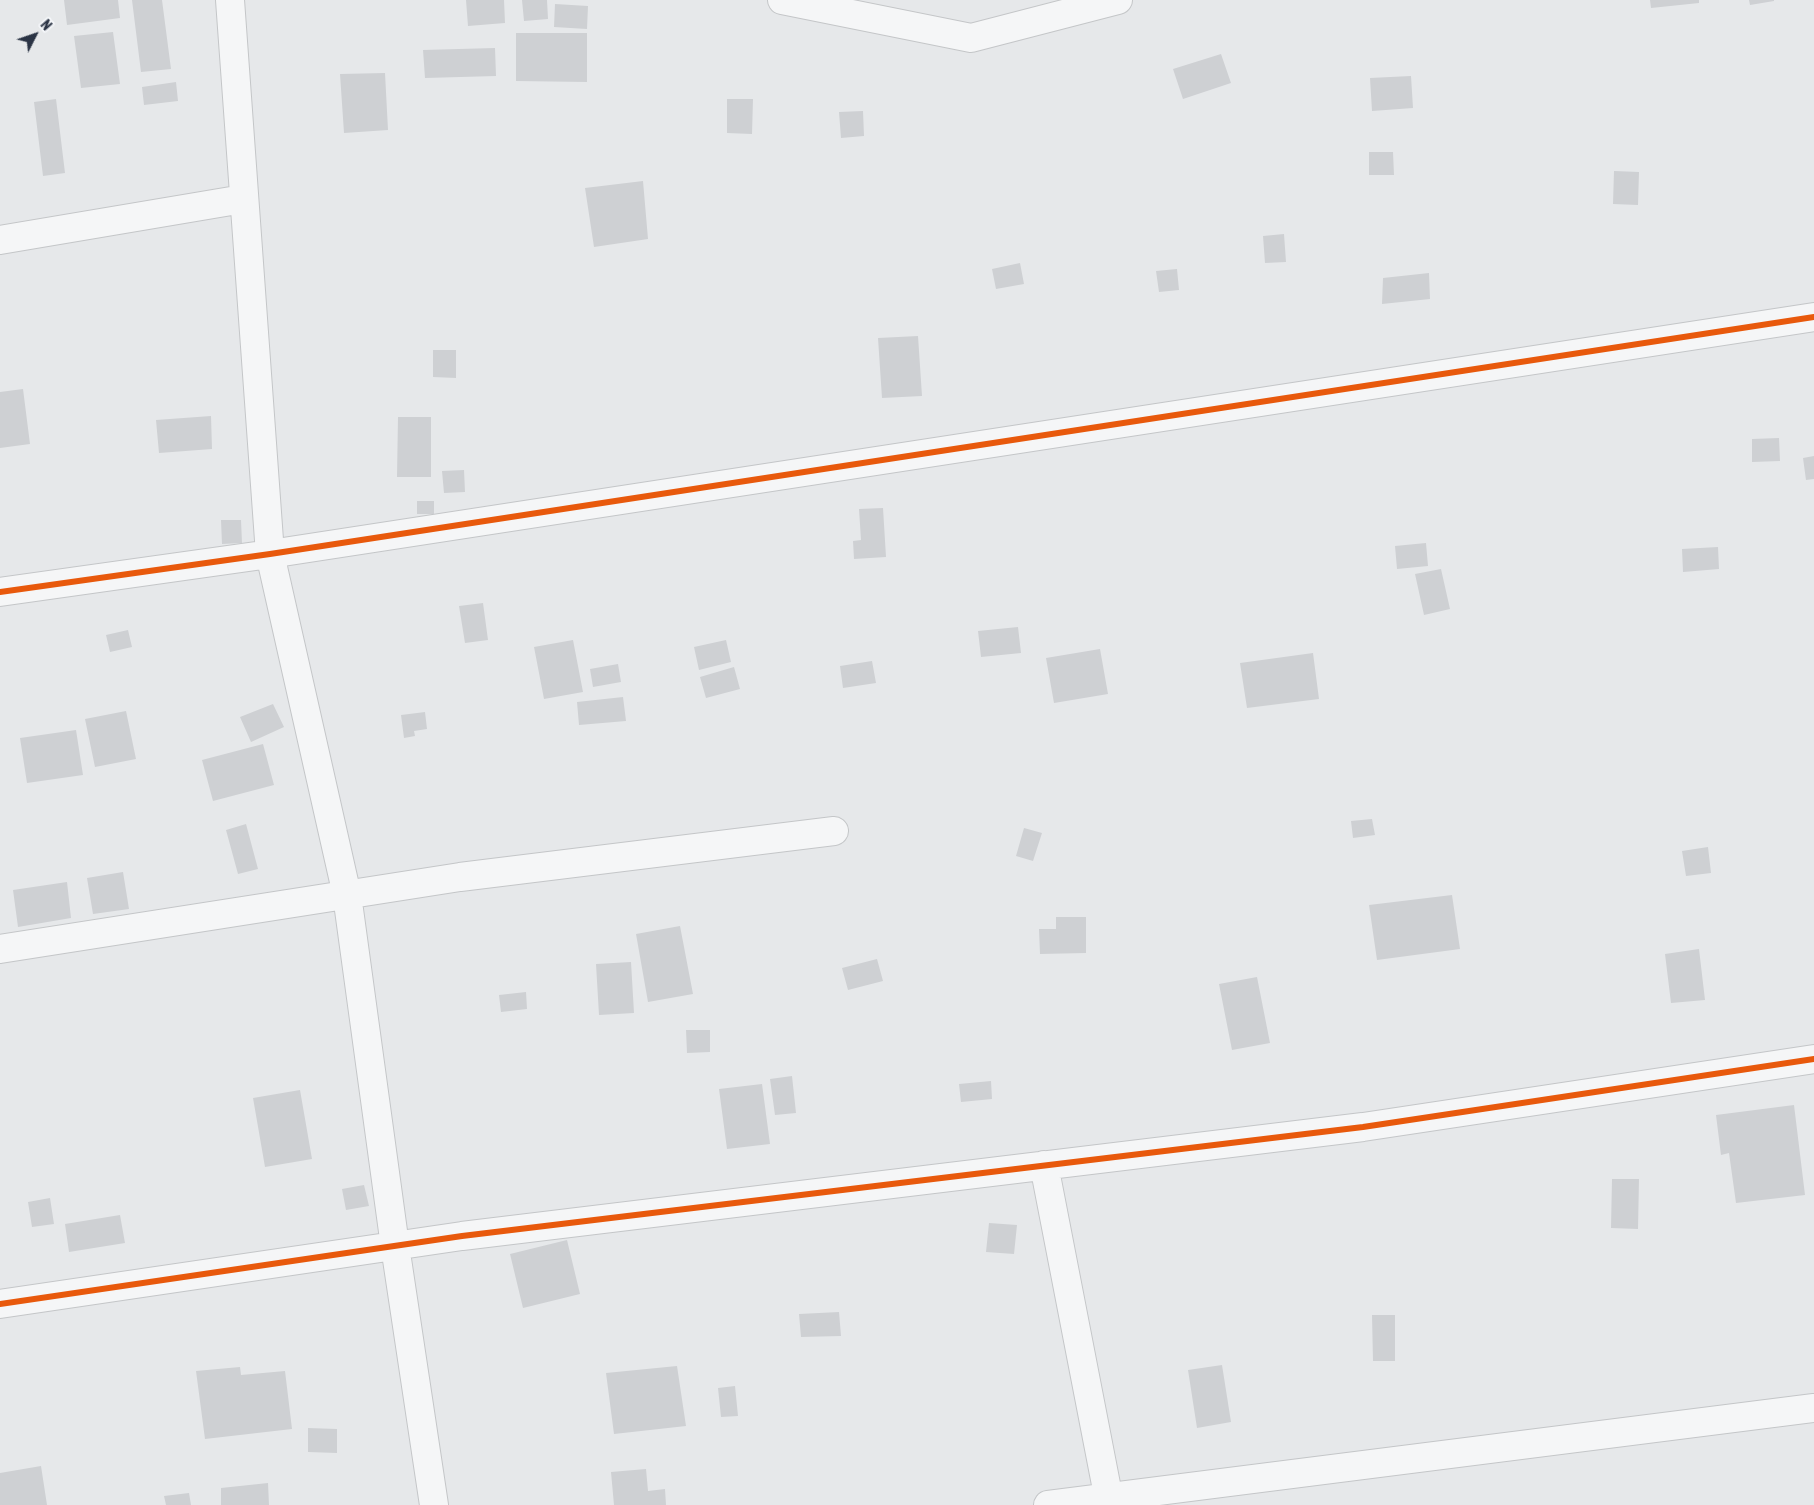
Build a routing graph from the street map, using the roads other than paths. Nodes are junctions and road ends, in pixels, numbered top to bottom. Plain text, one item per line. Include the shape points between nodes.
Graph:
1 (230, 0) edge
2 (782, 0) edge
3 (1118, 0) edge
4 (243, 199) junction
5 (0, 240) edge
6 (1814, 317) edge
7 (270, 554) junction
8 (0, 592) edge
9 (834, 831) dead end
10 (347, 895) junction
11 (0, 949) edge
12 (1814, 1059) edge
13 (1044, 1165) junction
14 (395, 1246) junction
15 (0, 1304) edge
16 (1814, 1408) edge
17 (1110, 1501) edge
18 (434, 1505) edge
19 (1048, 1505) edge

1 - 4 street
2 - 3 street via 971,38
4 - 5 street
4 - 7 street
6 - 7 street
7 - 8 street
7 - 10 street
9 - 10 street via 460,877
10 - 11 street
10 - 14 street
12 - 13 street via 1363,1127
13 - 14 street
13 - 17 street
14 - 15 street
14 - 18 street
16 - 17 street
17 - 19 street

